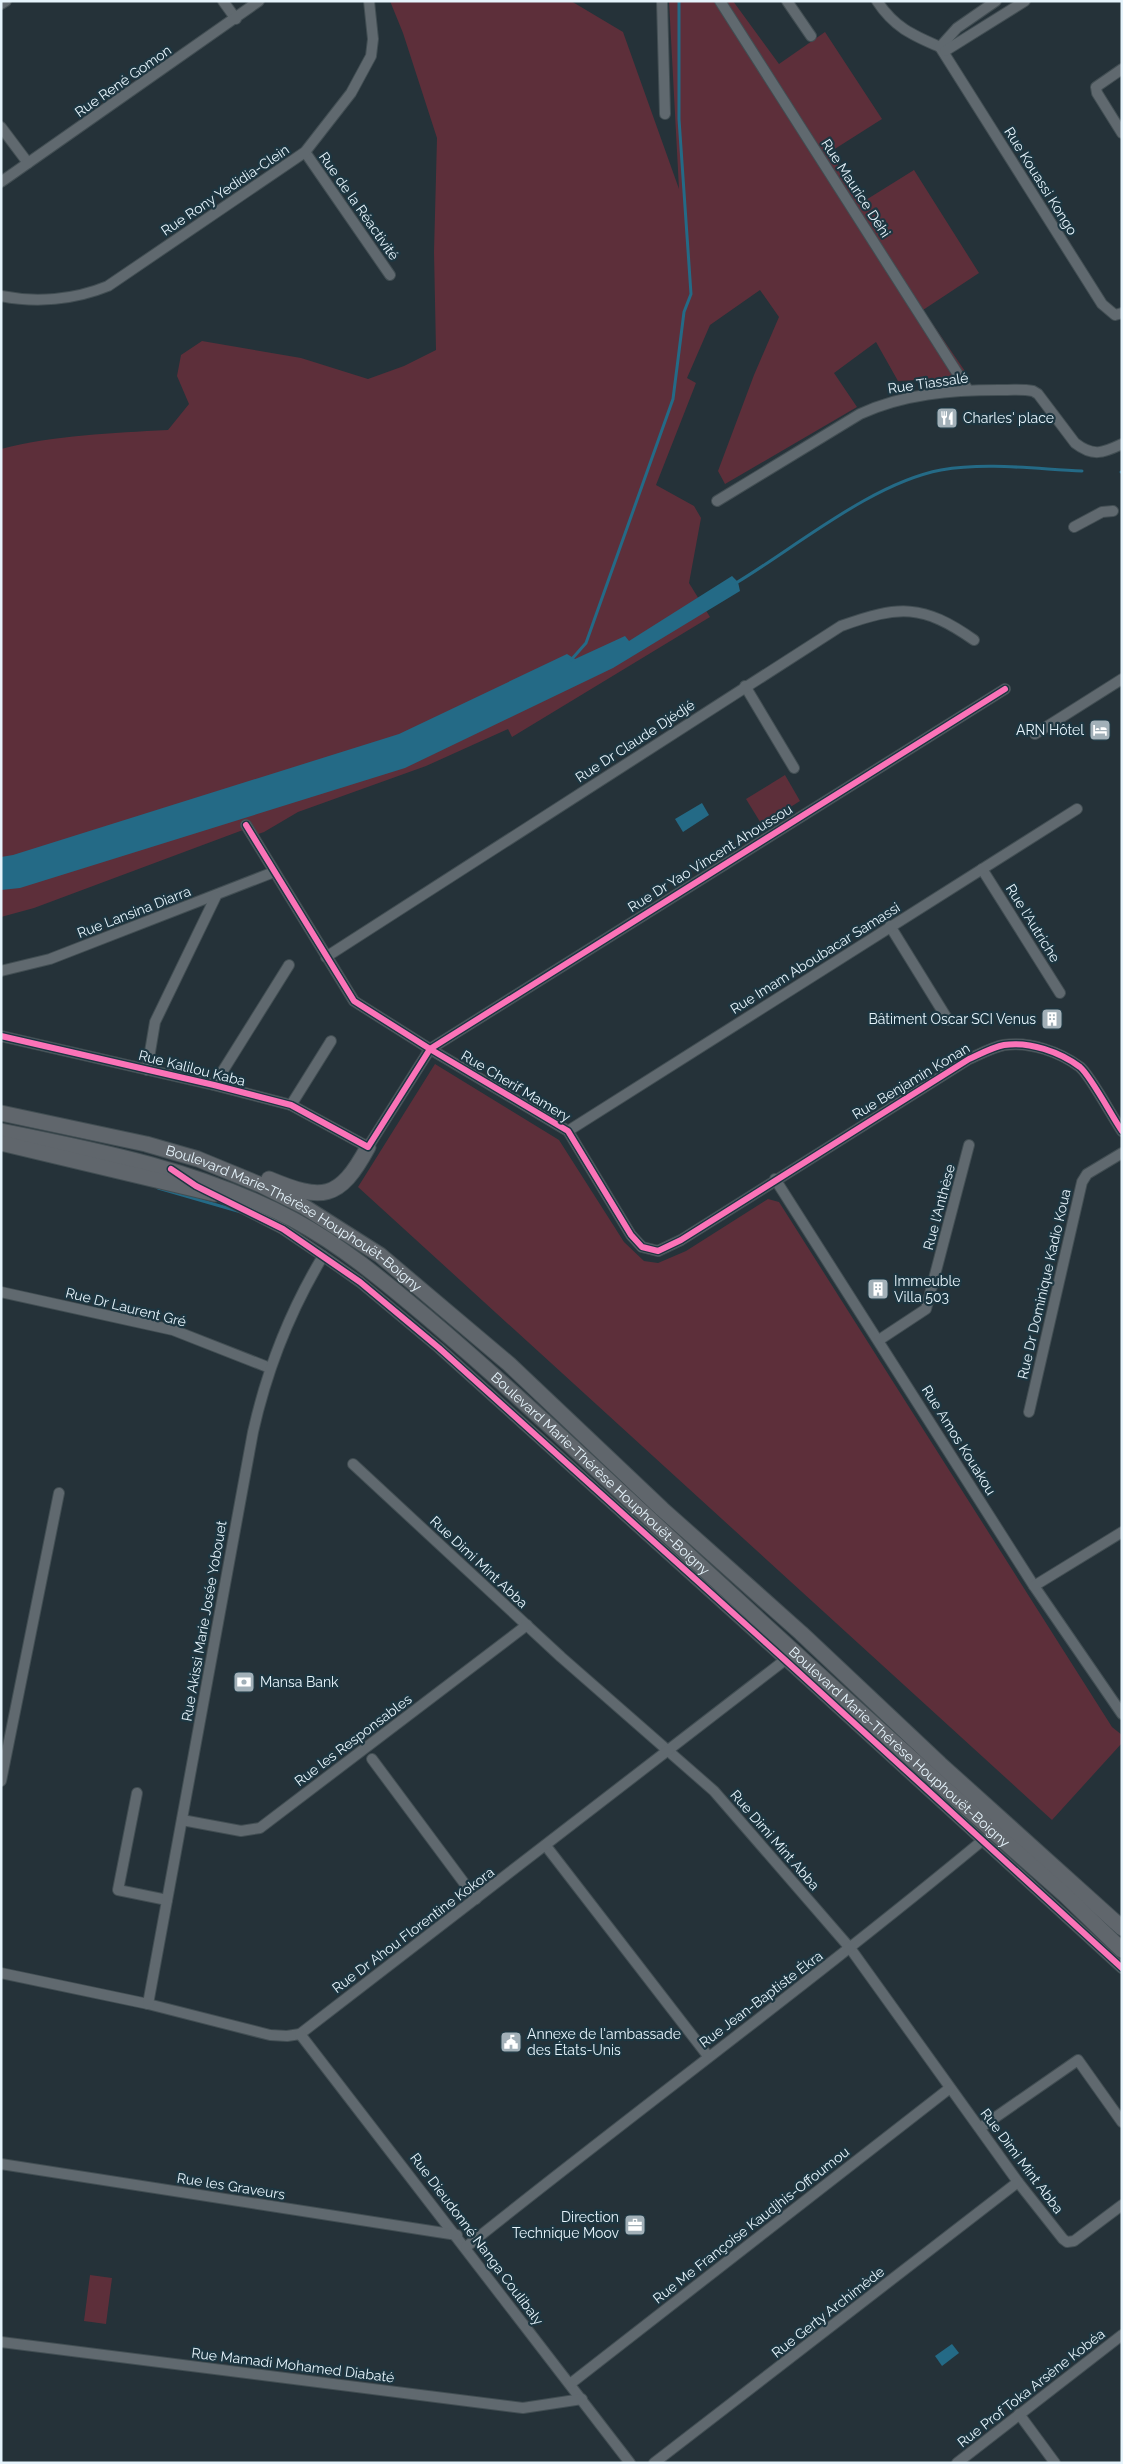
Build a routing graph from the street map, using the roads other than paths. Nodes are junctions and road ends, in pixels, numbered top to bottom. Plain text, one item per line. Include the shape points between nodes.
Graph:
1 (6, 1) edge
2 (223, 1) edge
3 (259, 1) edge
4 (369, 1) edge
5 (662, 1) edge
6 (720, 1) edge
7 (787, 1) edge
8 (877, 1) edge
9 (996, 1) edge
10 (1025, 1) edge
11 (1, 4) edge
12 (236, 19) junction
13 (811, 36) dead end
14 (943, 49) junction
15 (1122, 68) edge
16 (665, 114) dead end
17 (1, 126) edge
18 (1122, 133) edge
19 (305, 152) junction
20 (28, 163) junction
21 (1, 182) edge
22 (390, 274) dead end
23 (1, 296) edge
24 (1122, 313) edge
25 (968, 390) junction
26 (1122, 444) edge
27 (717, 502) dead end
28 (1113, 510) dead end
29 (1074, 526) dead end
30 (974, 640) dead end
31 (1122, 679) edge
32 (745, 686) junction
33 (1005, 689) dead end
34 (1035, 734) dead end
35 (794, 768) dead end
36 (1077, 809) dead end
37 (246, 825) dead end
38 (982, 869) junction
39 (274, 872) junction
40 (216, 896) junction
41 (890, 926) junction
42 (326, 957) junction
43 (289, 965) dead end
44 (1, 971) edge
45 (1060, 993) dead end
46 (948, 1020) dead end
47 (1, 1036) edge
48 (331, 1041) dead end
49 (430, 1050) junction
50 (147, 1070) junction
51 (214, 1085) junction
52 (290, 1106) junction
53 (1, 1113) edge
54 (1, 1130) edge
55 (568, 1131) junction
56 (1122, 1131) edge
57 (1, 1143) edge
58 (970, 1145) dead end
59 (368, 1147) junction
60 (1122, 1153) edge
61 (198, 1159) junction
62 (171, 1169) junction
63 (775, 1180) junction
64 (215, 1194) junction
65 (323, 1256) junction
66 (1, 1292) edge
67 (879, 1340) junction
68 (270, 1368) junction
69 (1029, 1412) dead end
70 (353, 1464) dead end
71 (59, 1493) dead end
72 (1122, 1532) edge
73 (1034, 1586) junction
74 (527, 1625) junction
75 (785, 1660) junction
76 (1122, 1714) edge
77 (669, 1751) junction
78 (372, 1759) dead end
79 (1, 1781) edge
80 (137, 1793) dead end
81 (182, 1820) junction
82 (980, 1843) junction
83 (546, 1846) junction
84 (476, 1898) junction
85 (167, 1900) junction
86 (1122, 1928) edge
87 (850, 1948) junction
88 (1122, 1950) edge
89 (1122, 1968) edge
90 (1, 1972) edge
91 (148, 2004) junction
92 (300, 2034) junction
93 (708, 2056) junction
94 (950, 2088) junction
95 (1122, 2122) edge
96 (980, 2128) junction
97 (1, 2164) edge
98 (1018, 2182) junction
99 (1122, 2205) edge
100 (457, 2235) junction
101 (466, 2247) junction
102 (1122, 2334) edge
103 (1, 2342) edge
104 (570, 2384) junction
105 (582, 2399) junction
106 (1019, 2414) junction
107 (630, 2463) edge
108 (654, 2463) edge
109 (957, 2463) edge
110 (1054, 2463) edge

1 - 11 street
2 - 12 street
3 - 12 street, Rue René Gomon
4 - 19 street, Rue Rony Yedidia-Clein via 373,39 371,56 351,93
5 - 16 street
6 - 25 street, Rue Maurice Déhi
7 - 13 street
8 - 14 street via 901,29
9 - 14 street via 957,28
10 - 14 street
12 - 20 street, Rue René Gomon
14 - 24 street, Rue Kouassi Kongo via 1102,304 1115,315
15 - 18 street via 1096,87
17 - 20 street
19 - 22 street, Rue de la Réactivité
19 - 23 street, Rue Rony Yedidia-Clein via 108,286 84,294 34,301
20 - 21 street, Rue René Gomon
25 - 26 street, Rue Tiassalé via 1033,391 1075,443 1092,452 1106,452
25 - 27 street, Rue Tiassalé via 882,403
28 - 29 street
30 - 32 street, Rue Dr Claude Djédjé via 938,618 916,611 894,610 841,626
31 - 34 street
32 - 35 street
32 - 42 street, Rue Dr Claude Djédjé
33 - 49 street, Rue Dr Yao Vincent Ahoussou
36 - 38 street, Rue Imam Aboubacar Samassi
37 - 39 street, Rue Cherif Mamery
38 - 41 street, Rue Imam Aboubacar Samassi
38 - 45 street, Rue l'Autriche
39 - 40 street, Rue Lansina Diarra
39 - 42 street, Rue Cherif Mamery
40 - 44 street, Rue Lansina Diarra via 50,959
40 - 50 street via 155,1022
41 - 46 street
41 - 55 street, Rue Imam Aboubacar Samassi
42 - 49 street, Rue Cherif Mamery via 354,1002
43 - 51 street
47 - 50 street, Rue Kalilou Kaba
48 - 52 street
49 - 55 street, Rue Cherif Mamery
49 - 59 street
50 - 51 street, Rue Kalilou Kaba
51 - 52 street, Rue Kalilou Kaba
52 - 59 street, Rue Kalilou Kaba
53 - 61 main road, Boulevard Marie-Thérèse Houphouët-Boigny via 146,1144
54 - 62 main road, Boulevard Marie-Thérèse Houphouët-Boigny
55 - 63 street, Rue Cherif Mamery via 631,1235 652,1251 681,1240
56 - 63 street, Rue Benjamin Konan via 1081,1068 1035,1046 1003,1045 969,1059
57 - 64 main road
58 - 67 street, Rue l'Anthèse via 926,1309
59 - 61 main road via 348,1178 336,1188 319,1194 301,1191 224,1161
60 - 69 street, Rue Dr Dominique Kadio Koua via 1087,1174 1082,1182
61 - 86 main road, Boulevard Marie-Thérèse Houphouët-Boigny via 261,1185 335,1224 380,1255 435,1300
62 - 64 street
62 - 88 main road, Boulevard Marie-Thérèse Houphouët-Boigny via 231,1190 294,1220 378,1276 515,1392 683,1550
63 - 67 street, Rue Amos Kouakou
64 - 65 street via 283,1229
65 - 68 street, Rue Akissi Marie Josée Yobouet via 300,1294
65 - 75 street via 360,1282 439,1348
66 - 68 street, Rue Dr Laurent Gré via 173,1330
67 - 73 street, Rue Amos Kouakou
68 - 81 street, Rue Akissi Marie Josée Yobouet via 252,1432
70 - 74 street, Rue Dimi Mint Abba
71 - 79 street
72 - 73 street
73 - 76 street, Rue Amos Kouakou
74 - 77 street, Rue Dimi Mint Abba
74 - 81 street, Rue les Responsables via 260,1828 241,1831
75 - 77 street, Rue Dr Ahou Florentine Kokora
75 - 82 street
77 - 83 street, Rue Dr Ahou Florentine Kokora
77 - 87 street, Rue Dimi Mint Abba via 714,1791
78 - 84 street
80 - 85 street via 118,1890
81 - 85 street, Rue Akissi Marie Josée Yobouet
82 - 87 street, Rue Jean-Baptiste Ékra
82 - 89 street
83 - 84 street, Rue Dr Ahou Florentine Kokora
83 - 93 street
84 - 92 street, Rue Dr Ahou Florentine Kokora
85 - 91 street, Rue Akissi Marie Josée Yobouet
87 - 93 street, Rue Jean-Baptiste Ékra
87 - 94 street, Rue Dimi Mint Abba
90 - 91 street
91 - 92 street via 270,2035
92 - 100 street, Rue Dieudonné Nanga Coulibaly
93 - 101 street, Rue Jean-Baptiste Ékra
94 - 96 street, Rue Dimi Mint Abba
94 - 104 street, Rue Me Françoise Kaudjhis-Offoumou
95 - 96 street via 1078,2060
96 - 98 street, Rue Dimi Mint Abba
97 - 100 street, Rue les Graveurs
98 - 99 street, Rue Dimi Mint Abba via 1067,2242 1074,2241
98 - 108 street, Rue Gerty Archimède
100 - 101 street, Rue Dieudonné Nanga Coulibaly
101 - 104 street, Rue Dieudonné Nanga Coulibaly
102 - 106 street, Rue Prof Toka Arsène Kobéa
103 - 105 street, Rue Mamadi Mohamed Diabaté via 523,2408
104 - 105 street, Rue Dieudonné Nanga Coulibaly
105 - 107 street, Rue Dieudonné Nanga Coulibaly
106 - 109 street, Rue Prof Toka Arsène Kobéa
106 - 110 street

